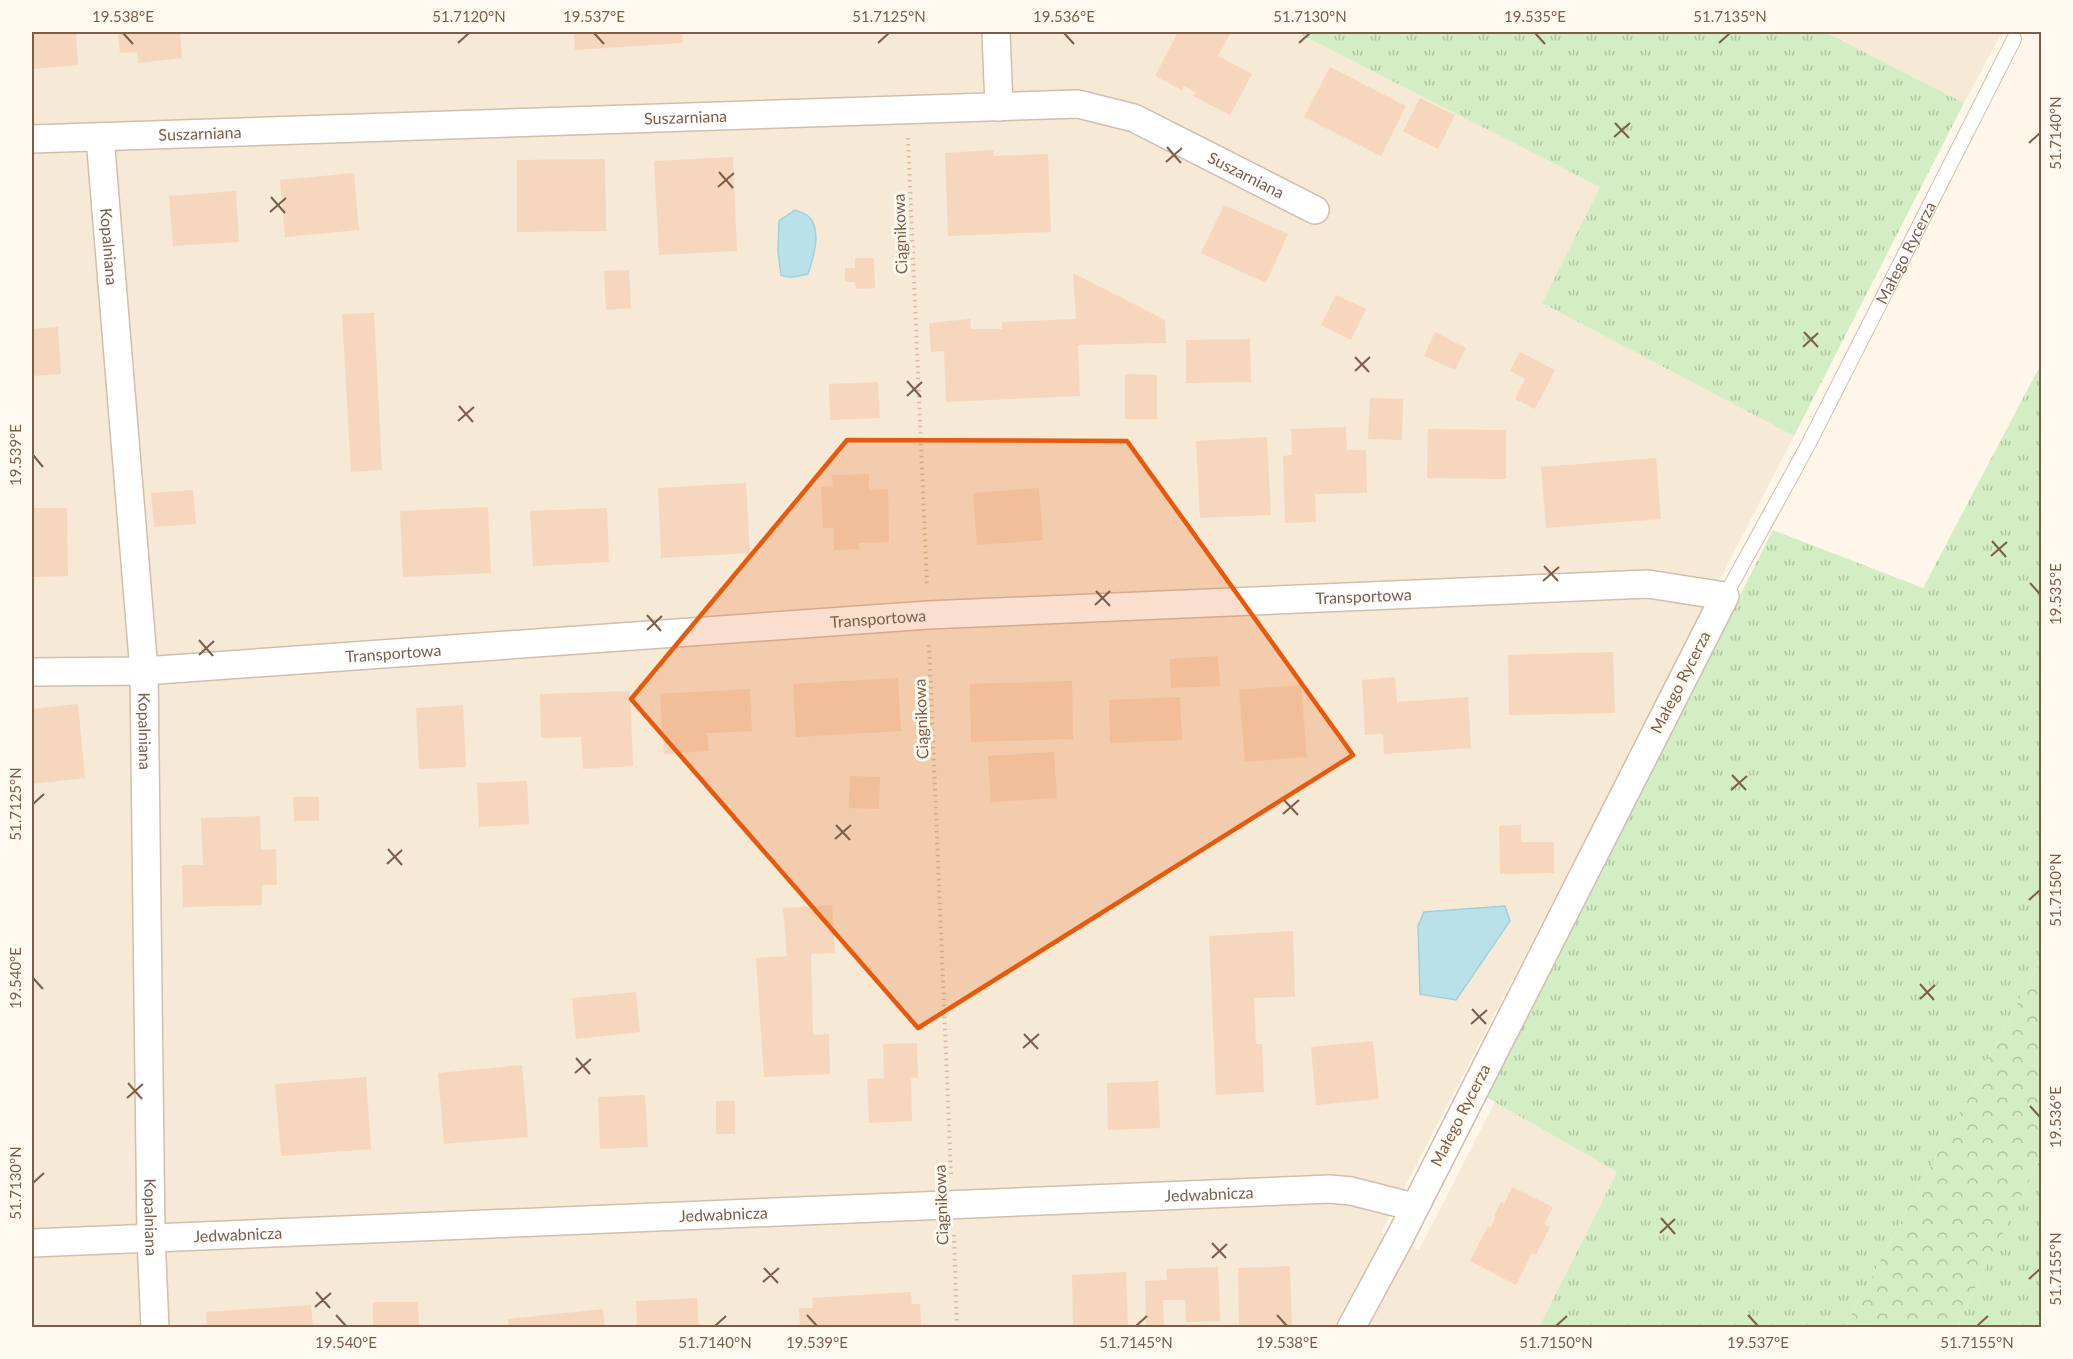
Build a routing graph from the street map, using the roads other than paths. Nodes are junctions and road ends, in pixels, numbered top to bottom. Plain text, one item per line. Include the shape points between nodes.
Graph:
1 (996, 32) edge
2 (2014, 39) dead end
3 (999, 106) junction
4 (100, 137) junction
5 (32, 139) edge
6 (1315, 210) dead end
7 (1725, 596) junction
8 (144, 671) junction
9 (32, 672) edge
10 (1414, 1207) junction
11 (151, 1237) junction
12 (32, 1243) edge
13 (155, 1328) edge
14 (1351, 1328) edge

1 - 3 street
2 - 7 lane, Małego Rycerza via 1807,447
3 - 4 street, Suszarniana
3 - 6 street, Suszarniana via 1078,104 1134,118
4 - 5 street, Suszarniana
4 - 8 street, Kopalniana
7 - 8 street, Transportowa via 1648,584 928,615
7 - 10 street, Małego Rycerza
8 - 9 street, Transportowa
8 - 11 street, Kopalniana
10 - 11 street, Jedwabnicza via 1330,1189
10 - 14 street, Małego Rycerza
11 - 12 street, Jedwabnicza
11 - 13 street, Kopalniana

